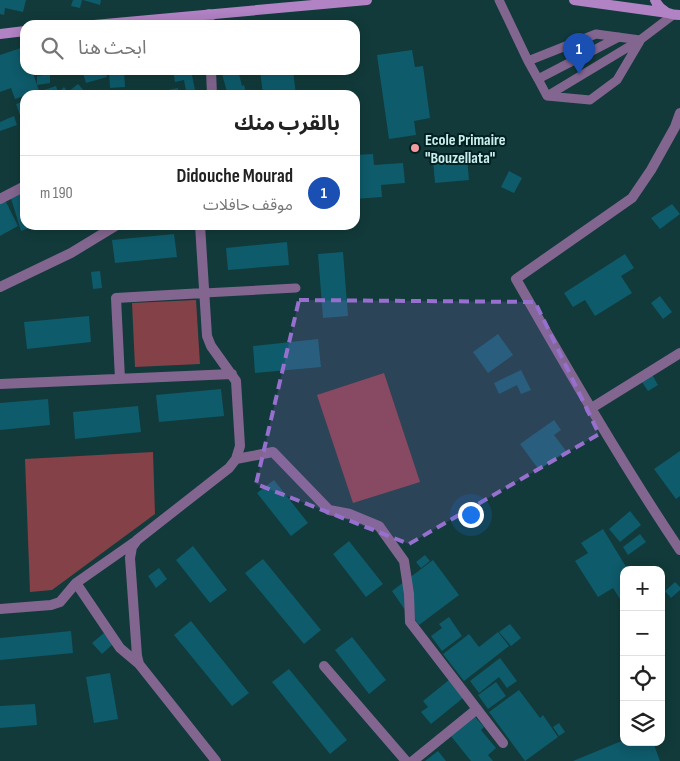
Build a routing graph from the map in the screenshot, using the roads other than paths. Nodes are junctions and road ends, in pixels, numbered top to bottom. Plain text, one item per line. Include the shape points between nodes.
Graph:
1 (367, 0) edge
2 (499, 0) edge
3 (574, 0) edge
4 (655, 0) edge
5 (209, 14) junction
6 (674, 14) edge
7 (146, 20) edge
8 (210, 20) edge
9 (20, 32) edge
10 (0, 34) edge
11 (619, 37) junction
12 (640, 40) junction
13 (528, 61) junction
14 (212, 75) edge
15 (538, 78) junction
16 (212, 90) edge
17 (547, 96) junction
18 (680, 113) edge
19 (20, 189) edge
20 (0, 199) edge
21 (109, 230) edge
22 (200, 230) edge
23 (0, 287) edge
24 (296, 288) dead end
25 (204, 293) junction
26 (680, 353) edge
27 (232, 374) junction
28 (120, 379) junction
29 (0, 384) edge
30 (590, 409) junction
31 (236, 459) junction
32 (137, 540) junction
33 (680, 550) edge
34 (76, 583) junction
35 (0, 608) edge
36 (139, 664) junction
37 (324, 666) dead end
38 (477, 709) junction
39 (503, 743) dead end
40 (216, 761) edge
41 (406, 761) edge
42 (413, 761) edge

1 - 5 main road
2 - 13 lane
3 - 6 main road
4 - 6 main road via 662,10
5 - 7 main road
5 - 8 street
6 - 12 lane
9 - 10 main road
11 - 12 lane
11 - 13 lane via 596,34
11 - 15 lane
12 - 17 lane
12 - 17 lane via 616,80 590,100
13 - 15 lane
14 - 16 street
15 - 17 lane
18 - 30 street via 651,170 632,198 516,279
19 - 20 street
21 - 23 street via 71,253
22 - 25 street
24 - 25 lane
25 - 27 street via 210,346
25 - 28 street via 116,298
26 - 30 street
27 - 28 street
27 - 31 street via 236,381 240,446
28 - 29 street
30 - 33 street
31 - 32 street via 229,468
31 - 38 street via 273,452 329,510 350,514 379,526 404,561 410,622
32 - 34 street
32 - 36 street via 130,558
34 - 35 street via 60,602 51,605
34 - 36 street via 120,648
36 - 40 street
37 - 41 street
38 - 39 street
38 - 42 street

